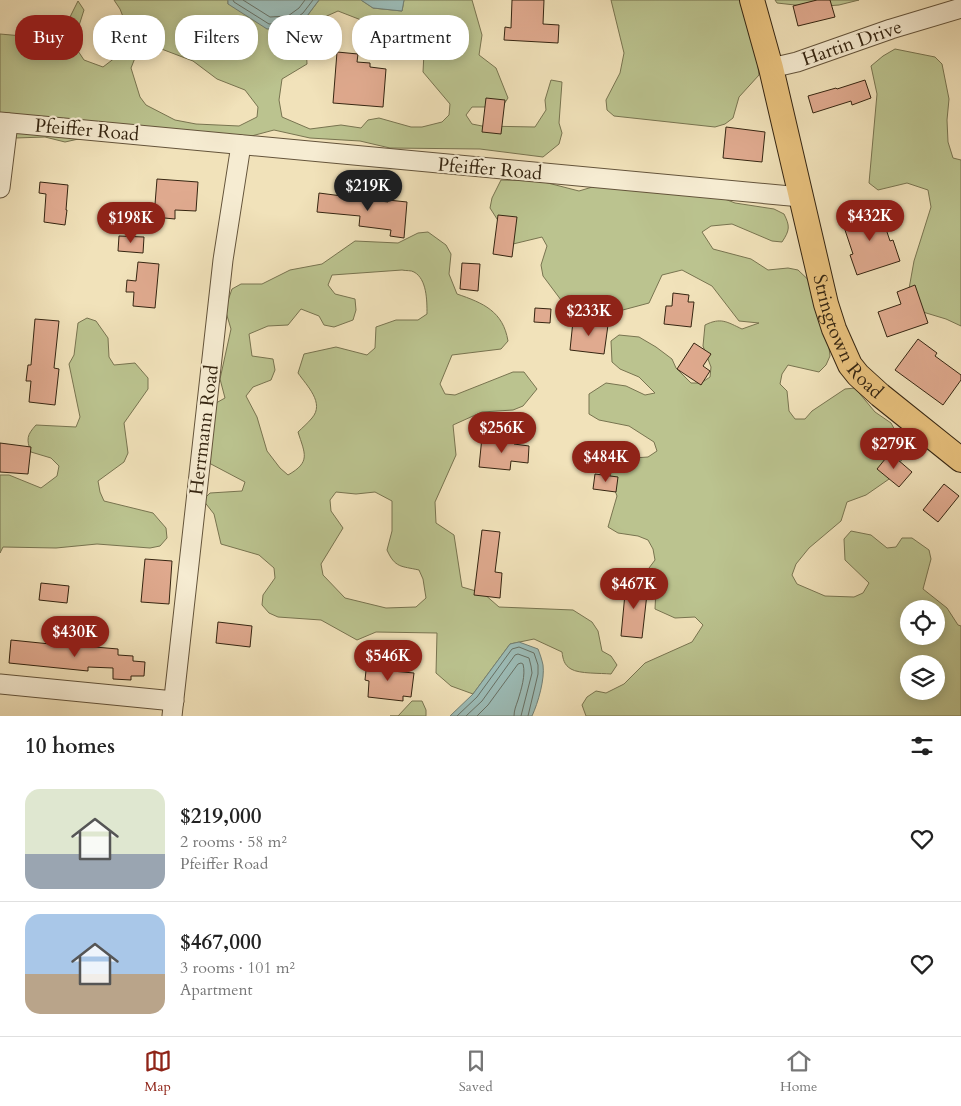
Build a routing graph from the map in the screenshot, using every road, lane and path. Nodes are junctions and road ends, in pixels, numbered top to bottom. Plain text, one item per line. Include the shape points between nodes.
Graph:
1 (752, 0) edge
2 (961, 8) edge
3 (771, 68) junction
4 (4, 123) edge
5 (241, 145) junction
6 (0, 188) edge
7 (801, 197) junction
8 (961, 460) edge
9 (0, 684) edge
10 (173, 709) edge

1 - 3 main road, Stringtown Road
2 - 3 street, Hartin Drive
3 - 7 main road, Stringtown Road
4 - 5 street, Pfeiffer Road
4 - 6 street
5 - 7 street, Pfeiffer Road
5 - 10 street, Herrmann Road via 223,260
7 - 8 main road, Stringtown Road via 826,304 850,365 880,395
9 - 10 street

